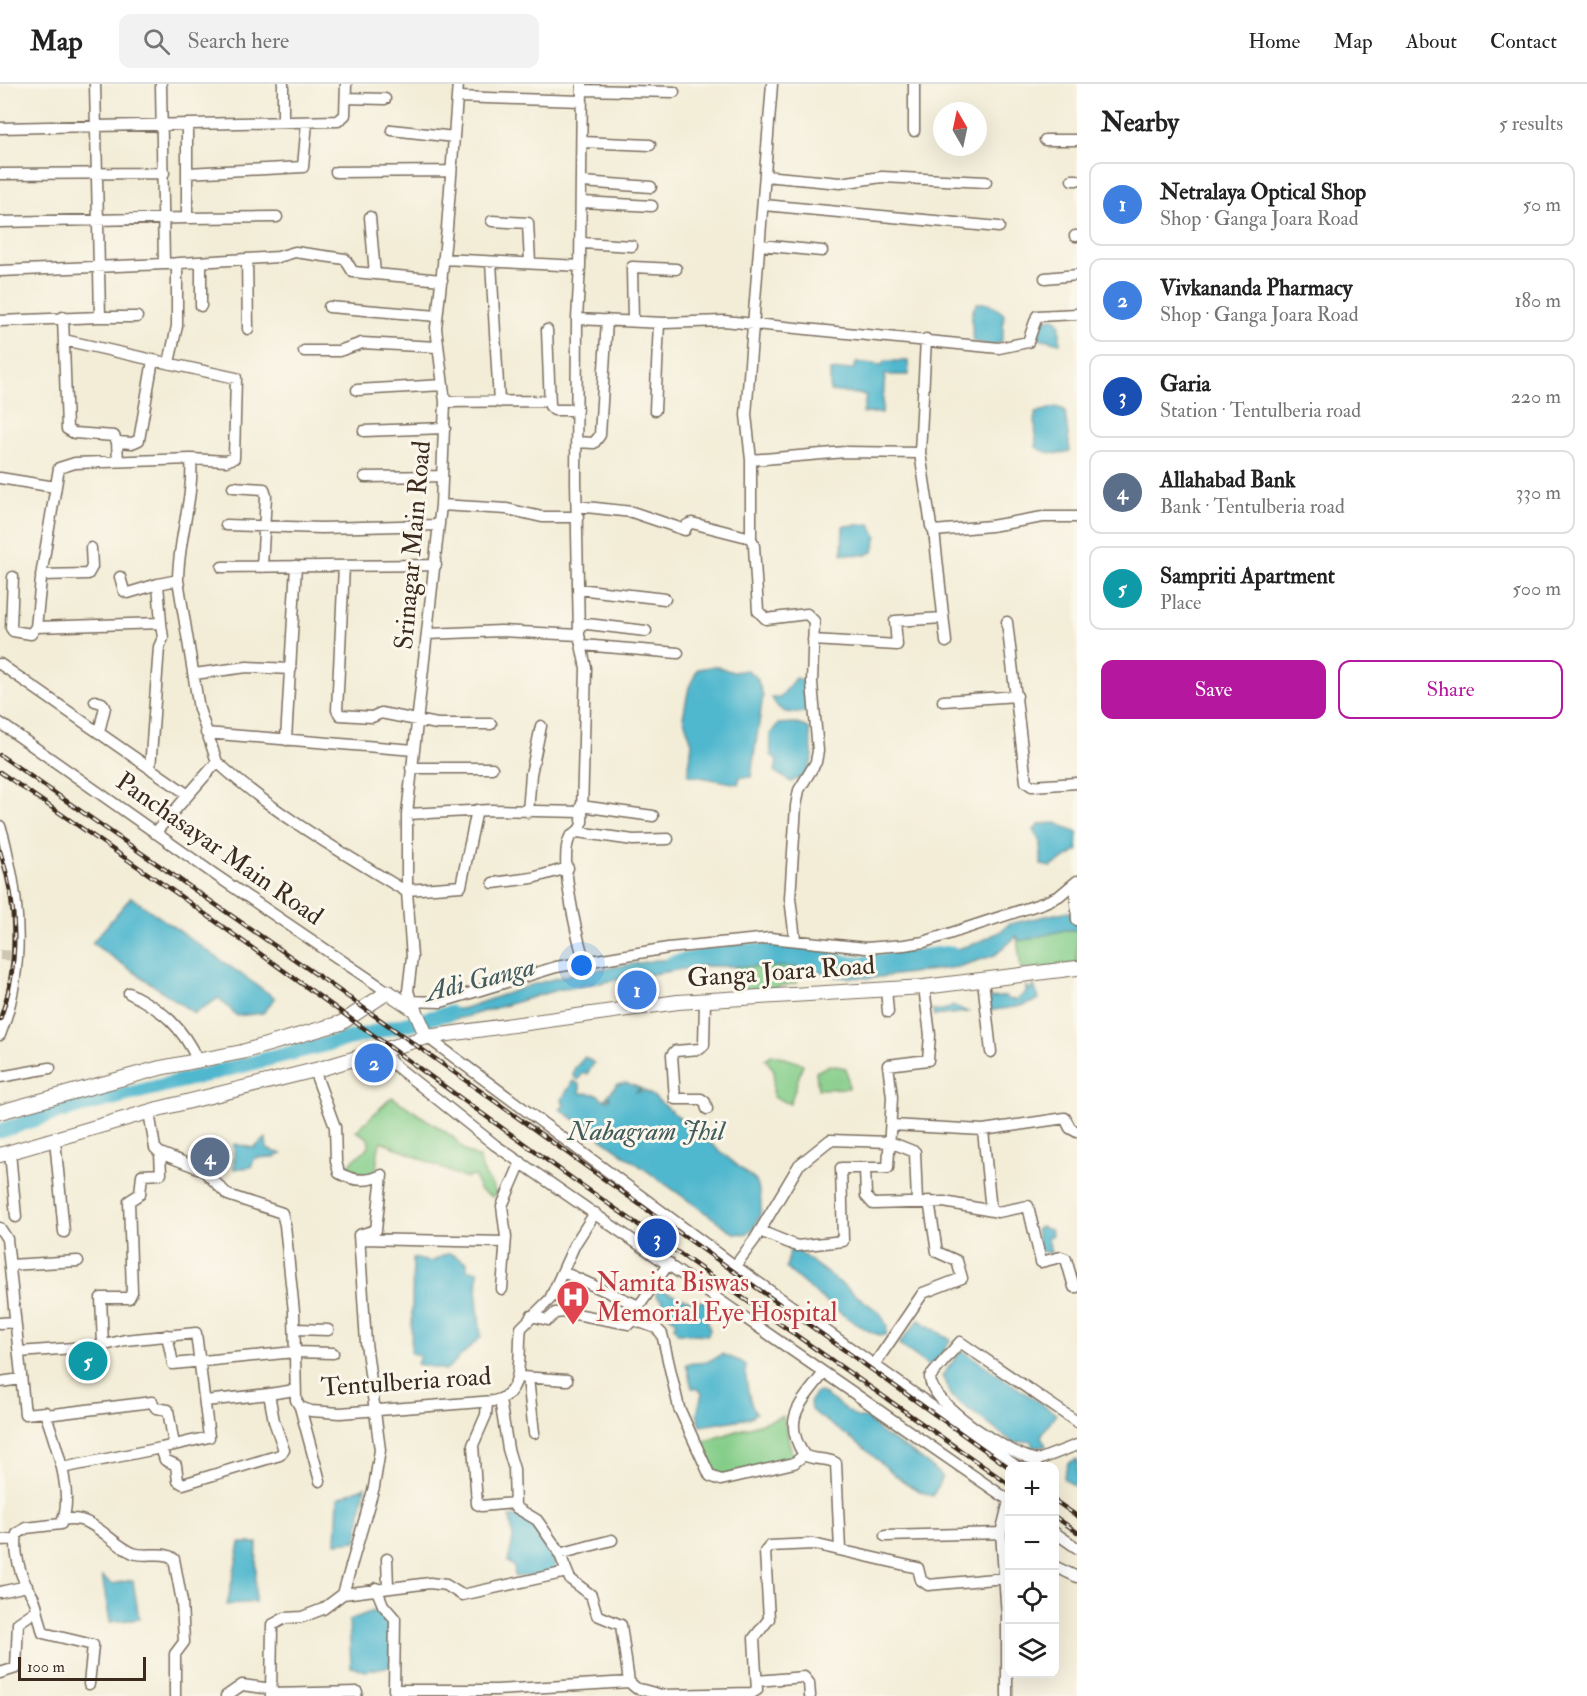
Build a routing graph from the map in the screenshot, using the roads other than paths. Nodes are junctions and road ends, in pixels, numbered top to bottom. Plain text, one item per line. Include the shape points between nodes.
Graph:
1 (95, 84) edge
2 (161, 84) edge
3 (283, 84) edge
4 (346, 84) edge
5 (458, 84) edge
6 (772, 84) edge
7 (914, 84) edge
8 (582, 91) edge
9 (674, 92) dead end
10 (457, 97) junction
11 (346, 98) junction
12 (385, 99) dead end
13 (283, 122) junction
14 (307, 122) junction
15 (187, 124) junction
16 (162, 125) junction
17 (96, 126) junction
18 (0, 128) edge
19 (392, 130) dead end
20 (914, 131) dead end
21 (454, 137) junction
22 (1045, 140) dead end
23 (1077, 140) edge
24 (582, 142) junction
25 (650, 145) dead end
26 (451, 171) junction
27 (336, 172) dead end
28 (95, 173) junction
29 (164, 173) junction
30 (187, 173) junction
31 (0, 174) edge
32 (765, 176) junction
33 (583, 182) junction
34 (986, 182) dead end
35 (651, 187) dead end
36 (583, 202) junction
37 (764, 205) junction
38 (652, 206) dead end
39 (277, 217) dead end
40 (370, 217) dead end
41 (187, 218) junction
42 (164, 219) junction
43 (97, 220) junction
44 (492, 221) dead end
45 (0, 222) edge
46 (999, 227) dead end
47 (582, 243) junction
48 (760, 245) junction
49 (632, 246) dead end
50 (822, 251) dead end
51 (247, 259) junction
52 (443, 259) junction
53 (201, 262) junction
54 (491, 262) junction
55 (177, 263) junction
56 (530, 263) junction
57 (164, 264) junction
58 (580, 266) junction
59 (98, 267) junction
60 (676, 269) dead end
61 (0, 271) edge
62 (375, 274) junction
63 (1077, 275) edge
64 (1045, 278) dead end
65 (441, 279) junction
66 (201, 306) dead end
67 (329, 307) dead end
68 (1077, 314) edge
69 (437, 316) junction
70 (63, 317) junction
71 (100, 317) junction
72 (137, 317) dead end
73 (577, 319) junction
74 (607, 320) junction
75 (0, 321) edge
76 (633, 321) junction
77 (660, 323) junction
78 (754, 323) junction
79 (248, 329) dead end
80 (547, 330) dead end
81 (926, 339) junction
82 (64, 340) junction
83 (437, 347) junction
84 (304, 351) dead end
85 (153, 360) junction
86 (169, 363) junction
87 (443, 385) junction
88 (357, 390) dead end
89 (549, 401) junction
90 (445, 402) junction
91 (500, 402) junction
92 (577, 410) junction
93 (655, 410) dead end
94 (445, 428) junction
95 (364, 431) dead end
96 (117, 442) junction
97 (576, 442) junction
98 (920, 453) junction
99 (191, 459) junction
100 (751, 460) junction
101 (118, 461) junction
102 (442, 476) junction
103 (364, 477) dead end
104 (0, 478) edge
105 (55, 487) junction
106 (233, 487) dead end
107 (441, 505) junction
108 (578, 511) junction
109 (1077, 517) edge
110 (226, 525) dead end
111 (439, 525) junction
112 (265, 527) junction
113 (934, 531) junction
114 (751, 538) junction
115 (91, 548) dead end
116 (436, 565) junction
117 (296, 566) junction
118 (344, 566) junction
119 (222, 567) dead end
120 (262, 567) junction
121 (41, 575) junction
122 (13, 577) dead end
123 (120, 577) dead end
124 (177, 580) junction
125 (158, 584) junction
126 (578, 589) junction
127 (665, 599) dead end
128 (943, 618) junction
129 (1006, 622) dead end
130 (161, 624) junction
131 (36, 627) junction
132 (646, 631) dead end
133 (427, 634) junction
134 (580, 634) junction
135 (813, 640) junction
136 (946, 642) dead end
137 (678, 653) dead end
138 (0, 664) edge
139 (291, 669) junction
140 (194, 674) junction
141 (1017, 696) junction
142 (95, 701) dead end
143 (944, 701) dead end
144 (417, 719) junction
145 (0, 723) edge
146 (491, 724) dead end
147 (541, 726) dead end
148 (99, 732) junction
149 (206, 733) junction
150 (286, 740) junction
151 (414, 750) junction
152 (217, 762) junction
153 (411, 768) junction
154 (492, 768) dead end
155 (150, 769) junction
156 (1077, 783) edge
157 (187, 794) junction
158 (582, 809) junction
159 (477, 810) junction
160 (528, 812) junction
161 (407, 814) junction
162 (653, 816) dead end
163 (0, 826) edge
164 (578, 832) junction
165 (155, 833) junction
166 (668, 839) dead end
167 (4, 859) edge
168 (568, 868) junction
169 (493, 883) dead end
170 (1076, 884) edge
171 (407, 891) junction
172 (1076, 905) edge
173 (1077, 921) edge
174 (795, 939) junction
175 (584, 960) junction
176 (1077, 968) edge
177 (983, 980) junction
178 (924, 987) junction
179 (886, 989) junction
180 (388, 992) junction
181 (129, 993) dead end
182 (705, 1000) junction
183 (410, 1004) junction
184 (888, 1012) dead end
185 (0, 1035) edge
186 (427, 1037) junction
187 (383, 1050) junction
188 (991, 1052) dead end
189 (198, 1060) junction
190 (50, 1068) dead end
191 (314, 1070) junction
192 (0, 1077) edge
193 (707, 1109) dead end
194 (0, 1112) edge
195 (149, 1112) junction
196 (891, 1125) junction
197 (983, 1130) junction
198 (1077, 1132) edge
199 (55, 1140) junction
200 (890, 1142) junction
201 (160, 1153) junction
202 (5, 1154) edge
203 (520, 1162) junction
204 (865, 1168) junction
205 (929, 1201) junction
206 (917, 1202) junction
207 (991, 1211) junction
208 (595, 1213) junction
209 (16, 1217) dead end
210 (0, 1228) edge
211 (760, 1231) junction
212 (64, 1232) dead end
213 (359, 1239) junction
214 (505, 1242) junction
215 (78, 1261) dead end
216 (669, 1263) junction
217 (10, 1265) junction
218 (735, 1266) junction
219 (563, 1272) junction
220 (1077, 1287) edge
221 (502, 1289) dead end
222 (638, 1306) junction
223 (531, 1316) junction
224 (634, 1320) junction
225 (15, 1322) junction
226 (0, 1323) edge
227 (295, 1329) junction
228 (328, 1330) dead end
229 (167, 1335) junction
230 (103, 1345) junction
231 (19, 1352) junction
232 (294, 1352) junction
233 (333, 1353) dead end
234 (200, 1360) junction
235 (874, 1365) junction
236 (823, 1374) junction
237 (523, 1378) junction
238 (21, 1379) junction
239 (567, 1380) dead end
240 (0, 1382) edge
241 (295, 1390) junction
242 (269, 1394) junction
243 (500, 1400) junction
244 (205, 1401) junction
245 (487, 1402) junction
246 (300, 1407) junction
247 (375, 1411) junction
248 (46, 1415) junction
249 (1077, 1422) edge
250 (534, 1433) dead end
251 (174, 1445) junction
252 (1077, 1445) edge
253 (161, 1448) junction
254 (804, 1455) junction
255 (1009, 1462) edge
256 (1034, 1462) edge
257 (1038, 1462) edge
258 (62, 1468) junction
259 (320, 1481) dead end
260 (1005, 1498) edge
261 (514, 1503) junction
262 (1005, 1516) edge
263 (63, 1520) junction
264 (1001, 1533) junction
265 (1059, 1535) edge
266 (885, 1536) dead end
267 (16, 1539) junction
268 (0, 1540) edge
269 (612, 1540) dead end
270 (1005, 1546) edge
271 (1077, 1548) edge
272 (840, 1550) junction
273 (559, 1554) junction
274 (387, 1559) dead end
275 (1059, 1568) edge
276 (567, 1572) junction
277 (1077, 1577) edge
278 (1005, 1578) edge
279 (27, 1586) junction
280 (388, 1587) junction
281 (376, 1588) junction
282 (0, 1592) edge
283 (342, 1594) junction
284 (37, 1610) junction
285 (1006, 1624) edge
286 (0, 1673) edge
287 (757, 1681) junction
288 (628, 1682) junction
289 (89, 1684) dead end
290 (357, 1692) dead end
291 (271, 1693) edge
292 (416, 1694) edge
293 (665, 1695) edge
294 (175, 1696) edge
295 (226, 1696) edge
296 (810, 1696) edge
297 (1008, 1696) edge

1 - 17 street
2 - 16 street
3 - 13 street
4 - 11 street
5 - 10 street, Srinagar Main Road
6 - 32 street
7 - 20 street
8 - 9 street
8 - 10 street
8 - 24 street
10 - 21 street, Srinagar Main Road
11 - 12 street
11 - 14 street via 344,118
13 - 14 street
13 - 15 street
14 - 30 street via 303,167
15 - 16 street
15 - 30 street
16 - 17 street
16 - 29 street
17 - 18 street
17 - 28 street
19 - 21 street
21 - 26 street, Srinagar Main Road
22 - 23 street
24 - 25 street
24 - 33 street
26 - 27 street
26 - 52 street, Srinagar Main Road
28 - 29 street
28 - 31 street
28 - 43 street
29 - 42 street
30 - 41 street
32 - 34 street via 840,183 882,177
32 - 37 street
33 - 35 street
33 - 36 street
36 - 38 street
36 - 47 street
37 - 46 street
37 - 48 street
39 - 41 street
40 - 62 street
41 - 42 street
42 - 43 street
42 - 57 street
43 - 45 street
43 - 59 street
44 - 56 street via 528,223
47 - 49 street
47 - 58 street
48 - 50 street
48 - 78 street
51 - 53 street
51 - 62 street via 295,252 342,258 350,271
51 - 79 street
52 - 54 street
52 - 65 street, Srinagar Main Road
53 - 55 street
53 - 66 street
54 - 56 street
54 - 91 street
55 - 57 street
55 - 86 street via 177,326
56 - 58 street
57 - 59 street
58 - 73 street
59 - 61 street
59 - 71 street
60 - 76 street via 632,267
62 - 65 street
63 - 64 street
65 - 69 street, Srinagar Main Road
67 - 69 street
68 - 81 street via 1037,316 1032,336 1021,345 999,348
69 - 83 street, Srinagar Main Road
70 - 71 street
70 - 75 street
70 - 82 street
71 - 72 street
73 - 74 street
73 - 92 street
74 - 76 street
74 - 97 street via 600,435 594,443
76 - 77 street
77 - 78 street
77 - 93 street
78 - 81 street
78 - 100 street via 746,415
80 - 89 street
81 - 98 street
82 - 85 street
82 - 96 street via 67,429 74,433 111,434
83 - 84 street via 362,343 339,351
83 - 87 street, Srinagar Main Road
85 - 86 street
85 - 96 street via 139,440
86 - 99 street via 236,378 234,459
87 - 88 street
87 - 90 street, Srinagar Main Road
89 - 91 street
89 - 92 street via 554,410
90 - 91 street
90 - 94 street, Srinagar Main Road
92 - 97 street
94 - 95 street
94 - 102 street, Srinagar Main Road
96 - 101 street
97 - 108 street
98 - 100 street via 845,452
98 - 113 street
99 - 101 street
99 - 124 street
100 - 114 street
101 - 105 street via 65,465 60,468
102 - 103 street
102 - 107 street, Srinagar Main Road
104 - 105 street
105 - 121 street
106 - 112 street via 264,489
107 - 108 street via 507,509 542,517
107 - 111 street, Srinagar Main Road
108 - 114 street via 632,512 685,530 692,523
108 - 126 street
109 - 113 street via 1043,517
110 - 112 street
111 - 112 street
111 - 116 street, Srinagar Main Road
112 - 120 street
113 - 128 street
114 - 135 street via 761,617 807,614 814,621
115 - 121 street via 92,567 88,574
116 - 118 street
116 - 133 street, Srinagar Main Road
117 - 118 street
117 - 120 street
117 - 139 street
118 - 144 street via 340,715 372,717 381,713
119 - 120 street
121 - 131 street
122 - 131 street via 11,628 31,634
123 - 125 street via 128,593
124 - 125 street
124 - 140 street
125 - 130 street
126 - 127 street
126 - 134 street
128 - 135 street via 895,621 897,645
128 - 136 street
129 - 141 street
130 - 131 street
130 - 155 street via 164,638 159,647
132 - 134 street
133 - 134 street
133 - 144 street, Srinagar Main Road
134 - 137 street
134 - 158 street via 586,668
135 - 174 street via 818,751 816,762 799,790 796,806 790,898
138 - 148 street
139 - 140 street via 247,667
139 - 150 street
140 - 149 street
141 - 143 street
141 - 156 street via 1028,784
142 - 148 street via 105,707
144 - 146 street via 437,724
144 - 151 street, Srinagar Main Road
145 - 165 street, Panchasayar Main Road
147 - 160 street
148 - 155 street
149 - 150 street
149 - 152 street
150 - 151 street
151 - 153 street, Srinagar Main Road
152 - 157 street
152 - 171 street via 302,829
153 - 154 street
153 - 161 street, Srinagar Main Road
155 - 157 street
157 - 165 street
158 - 160 street
158 - 162 street
158 - 164 street via 583,824
159 - 160 street
159 - 161 street
159 - 171 street via 461,886
161 - 171 street, Srinagar Main Road
163 - 167 street
164 - 166 street via 633,840
164 - 168 street via 568,841
165 - 180 street, Panchasayar Main Road
167 - 185 street via 15,887 19,931 11,1006
168 - 169 street
168 - 175 street via 572,911
170 - 172 street
170 - 174 street via 1043,903 924,942 866,948
171 - 183 street, Srinagar Main Road via 412,957
172 - 173 street
174 - 175 street via 668,948
175 - 183 street via 508,979 441,1002
176 - 177 main road, Ganga Joara Road
177 - 178 main road, Ganga Joara Road
177 - 188 street
178 - 179 main road, Ganga Joara Road
178 - 196 street via 930,1035 928,1060 888,1065
179 - 182 main road, Ganga Joara Road
179 - 184 street
180 - 183 main road, Panchasayar Main Road
180 - 189 main road via 342,1023 242,1052
181 - 189 street via 158,1008 174,1022 188,1038
182 - 186 main road, Ganga Joara Road
182 - 193 street via 704,1045 700,1049 675,1050 672,1055 675,1099 701,1099
183 - 186 main road
186 - 187 main road, Ganga Joara Road
186 - 218 street
187 - 191 main road, Ganga Joara Road
187 - 203 street via 392,1064
189 - 194 main road
190 - 192 street
191 - 195 main road, Ganga Joara Road
191 - 213 street via 335,1127 339,1173 346,1178 369,1180 382,1175 376,1230 359,1235
195 - 199 main road, Ganga Joara Road
195 - 201 street via 155,1148
196 - 197 street
196 - 200 street
197 - 198 street via 1065,1118
197 - 207 street
199 - 202 main road, Ganga Joara Road
199 - 212 street
200 - 204 street via 888,1168
200 - 206 street via 915,1152
200 - 211 street via 830,1140 799,1165
201 - 227 street, Tentulberia road via 202,1170 228,1195 282,1213
201 - 230 street via 161,1174 142,1175 140,1194 129,1201 132,1292 129,1298 101,1298
202 - 209 street
203 - 208 street
203 - 214 street via 502,1206
204 - 206 street via 868,1201
204 - 211 street via 841,1168 843,1241 797,1246
205 - 206 street
205 - 207 street
205 - 235 street via 938,1252 957,1261 962,1278 923,1293
207 - 220 street via 1028,1206 1041,1262 1061,1257 1066,1260
208 - 216 street
208 - 219 street, Tentulberia road
210 - 217 street via 7,1239
211 - 218 street
213 - 214 street
213 - 247 street via 362,1307
214 - 221 street
215 - 217 street
216 - 222 street
216 - 236 street
217 - 225 street
218 - 235 street
219 - 222 street
219 - 223 street, Tentulberia road via 550,1299
222 - 224 street
223 - 224 street via 548,1320 555,1313 565,1312 626,1324
223 - 237 street, Tentulberia road via 521,1328
224 - 254 street via 662,1334 679,1408 710,1476 721,1480 794,1463
225 - 226 street
225 - 231 street
227 - 228 street
227 - 232 street, Tentulberia road
229 - 230 street
229 - 234 street via 196,1333
229 - 234 street via 172,1364
230 - 231 street
231 - 238 street
232 - 233 street
232 - 234 street
232 - 241 street, Tentulberia road
234 - 244 street
235 - 255 street
236 - 254 street via 794,1417 792,1429
236 - 260 street
237 - 239 street
237 - 243 street, Tentulberia road
237 - 250 street
238 - 240 street
238 - 248 street via 25,1414
241 - 242 street
241 - 246 street, Tentulberia road
242 - 244 street
242 - 253 street via 283,1454 183,1484 178,1481 176,1465 165,1460
243 - 245 street, Tentulberia road
243 - 261 street via 514,1469
244 - 251 street via 209,1437
245 - 247 street, Tentulberia road
245 - 261 street via 486,1415 473,1445 477,1504
246 - 247 street, Tentulberia road via 325,1413
246 - 259 street
247 - 283 street via 381,1450
248 - 251 street via 152,1402 156,1408 168,1410
248 - 258 street
249 - 256 street via 960,1342 930,1377 933,1391 989,1438
251 - 253 street
252 - 257 street
253 - 258 street
254 - 272 street via 836,1463
258 - 263 street
261 - 273 street via 518,1510 537,1520
262 - 264 street
263 - 267 street via 56,1526 21,1530
263 - 294 street via 75,1517 88,1521 131,1552 174,1559 184,1642 175,1654
264 - 266 street
264 - 270 street
265 - 271 street
267 - 268 street
267 - 279 street via 15,1548
269 - 273 street
272 - 278 street via 918,1569 921,1580 928,1585
272 - 287 street via 801,1543 767,1548 770,1614 767,1624 754,1638
273 - 276 street
274 - 280 street
275 - 277 street
276 - 280 street via 462,1595 439,1583
276 - 288 street via 575,1584 591,1595 597,1615 621,1625
279 - 282 street
279 - 284 street
280 - 281 street
281 - 283 street
281 - 292 street via 395,1619 394,1690
283 - 291 street via 323,1609 272,1625
284 - 286 street via 18,1623 16,1668
284 - 289 street via 43,1633 93,1645
285 - 297 street
287 - 293 street via 757,1690 752,1693
287 - 296 street via 804,1677
288 - 292 street
288 - 293 street via 636,1688
290 - 291 street
291 - 295 street via 242,1685

